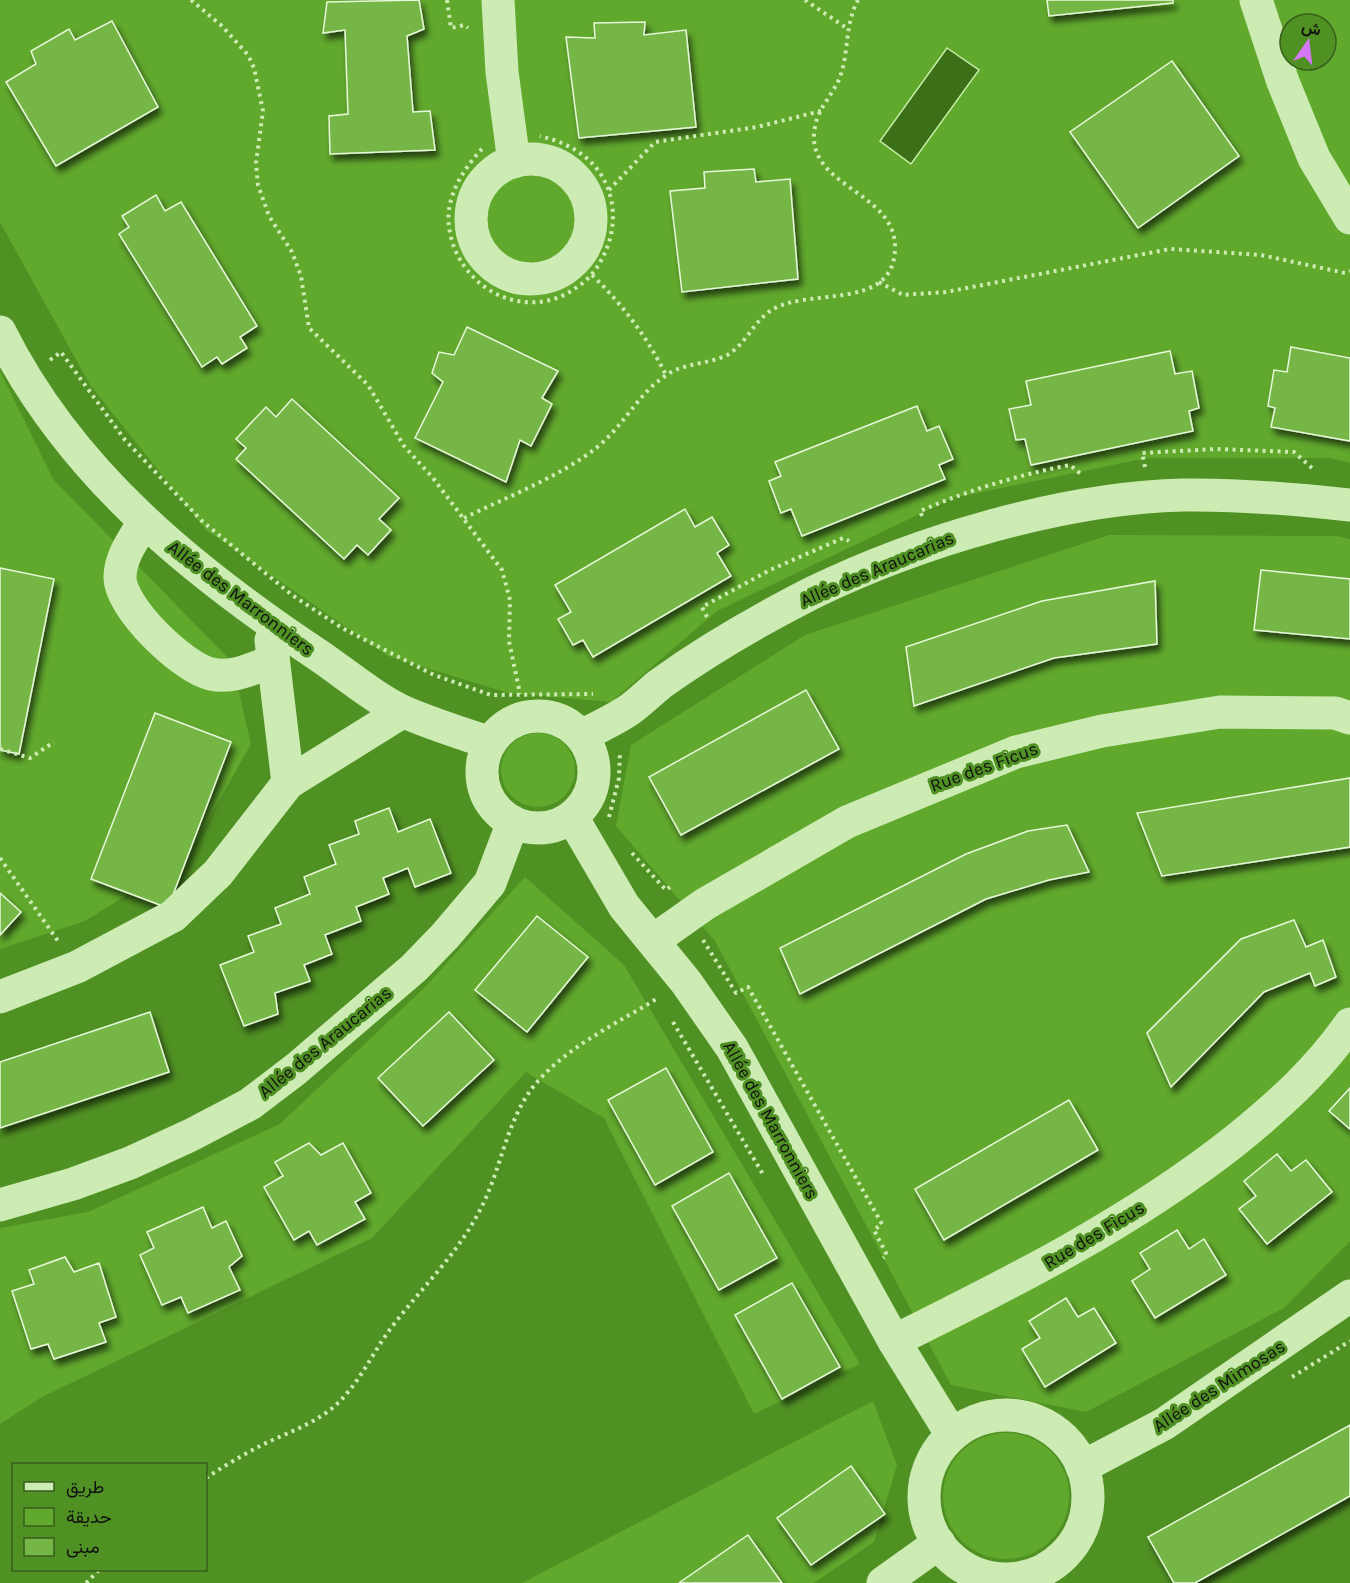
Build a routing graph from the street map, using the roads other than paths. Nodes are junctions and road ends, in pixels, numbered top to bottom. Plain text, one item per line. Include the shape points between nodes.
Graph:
1 (498, 0) edge
2 (1256, 0) edge
3 (514, 162) dead end
4 (1350, 218) edge
5 (0, 332) edge
6 (1350, 505) edge
7 (144, 522) junction
8 (270, 623) junction
9 (273, 661) junction
10 (402, 712) junction
11 (1350, 718) edge
12 (581, 736) junction
13 (490, 743) junction
14 (288, 783) junction
15 (572, 817) junction
16 (513, 822) junction
17 (654, 940) junction
18 (0, 998) edge
19 (1350, 1024) edge
20 (0, 1205) edge
21 (1350, 1296) edge
22 (894, 1341) junction
23 (952, 1435) junction
24 (1082, 1467) junction
25 (939, 1543) junction
26 (1052, 1575) edge
27 (883, 1583) edge

1 - 3 street via 502,72
2 - 4 street via 1314,158
5 - 7 street, Allée des Marronniers via 64,433
6 - 12 street, Allée des Araucarias via 1262,495 1180,495 1044,514 953,536 812,593 700,658 629,710
7 - 8 street, Allée des Marronniers via 186,560
7 - 9 street via 123,557 120,578 139,617 197,670 222,675 243,673
8 - 9 street
8 - 10 street, Allée des Marronniers
9 - 14 street
10 - 13 street, Allée des Marronniers
10 - 14 street
11 - 17 street, Rue des Ficus via 1335,713 1220,712 1102,731 1016,752 847,822 705,904
12 - 13 street via 557,720 528,717 502,729
12 - 15 street via 591,754 594,773 590,793
13 - 16 street via 483,761 484,788 498,811
14 - 18 street via 218,873 173,916 77,967
15 - 16 street via 537,828
15 - 17 street, Allée des Marronniers via 624,906
16 - 20 street, Allée des Araucarias via 490,883 445,936 414,968 250,1104 130,1163
17 - 22 street, Allée des Marronniers via 732,1048
19 - 22 street, Rue des Ficus via 1313,1073 1197,1172 1014,1283
21 - 24 street, Allée des Mimosas via 1164,1424
22 - 23 street, Allée des Marronniers
23 - 24 street via 992,1416 1025,1418 1064,1439
23 - 25 street via 932,1461 924,1492 929,1524
24 - 26 street via 1088,1490 1083,1525
25 - 26 street via 965,1567 988,1576
25 - 27 street

